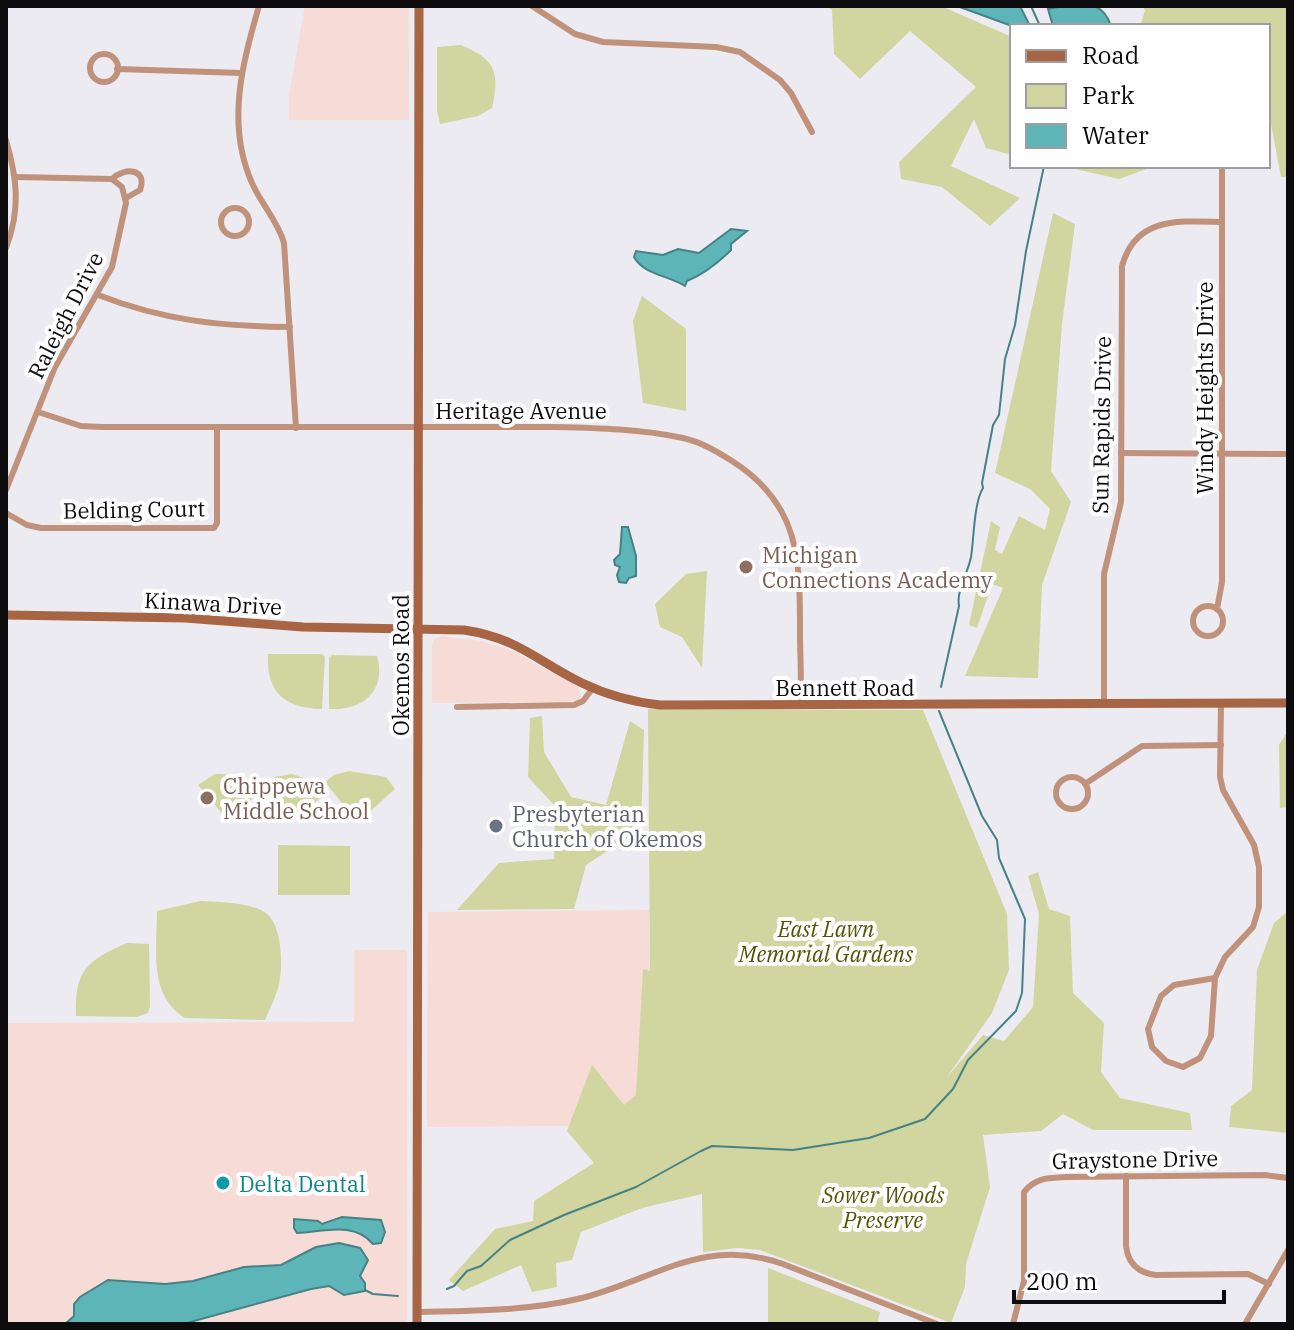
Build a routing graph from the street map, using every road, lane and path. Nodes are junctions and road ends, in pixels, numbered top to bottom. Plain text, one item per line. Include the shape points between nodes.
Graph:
1 (259, 6) edge
2 (419, 6) edge
3 (532, 6) edge
4 (117, 69) junction
5 (241, 73) junction
6 (812, 132) dead end
7 (6, 140) edge
8 (1222, 168) edge
9 (16, 177) junction
10 (112, 179) junction
11 (126, 198) junction
12 (265, 207) junction
13 (247, 215) junction
14 (1222, 222) junction
15 (6, 248) edge
16 (98, 295) junction
17 (290, 327) junction
18 (38, 412) junction
19 (296, 428) junction
20 (418, 428) junction
21 (217, 429) junction
22 (1121, 453) junction
23 (1222, 453) junction
24 (1288, 454) edge
25 (6, 490) edge
26 (6, 513) edge
27 (1217, 609) junction
28 (6, 615) edge
29 (418, 627) junction
30 (593, 688) junction
31 (1221, 703) junction
32 (1288, 703) edge
33 (1104, 704) junction
34 (800, 705) junction
35 (457, 707) dead end
36 (1221, 745) junction
37 (1085, 784) junction
38 (1215, 978) junction
39 (1126, 1176) junction
40 (1288, 1178) edge
41 (1288, 1250) edge
42 (1269, 1284) junction
43 (417, 1312) junction
44 (417, 1324) edge
45 (937, 1324) edge
46 (1013, 1324) edge
47 (1245, 1324) edge

1 - 5 street
2 - 20 main road, Okemos Road
3 - 6 street via 575,34 603,42 740,52 780,80
4 - 4 street via 114,59 104,55 94,58 90,68 103,82
4 - 5 street
5 - 12 street via 241,151
7 - 9 street
8 - 14 street, Windy Heights Drive
9 - 10 street
9 - 15 street via 17,207
10 - 11 street
10 - 11 street, Raleigh Drive via 130,170 141,177 140,190
11 - 16 street, Raleigh Drive via 112,267
12 - 13 street
12 - 17 street via 284,243
13 - 13 street via 238,208 228,210 221,219 223,229 232,236 243,234 249,225
14 - 22 street, Sun Rapids Drive via 1158,226 1139,237 1127,254 1121,280
14 - 23 street, Windy Heights Drive
16 - 17 street via 201,324
16 - 18 street, Raleigh Drive via 55,367
17 - 19 street
18 - 21 street, Heritage Avenue via 81,426
18 - 25 street, Raleigh Drive
19 - 20 street, Heritage Avenue
19 - 21 street, Heritage Avenue
20 - 29 main road, Okemos Road
20 - 34 street, Heritage Avenue via 555,427 660,434 710,447 748,471 777,503 792,530 800,579
21 - 26 street, Belding Court via 214,528 41,528
22 - 23 street
22 - 33 street, Sun Rapids Drive via 1119,514 1104,574
23 - 24 street
23 - 27 street, Windy Heights Drive via 1222,582
27 - 27 street, Windy Heights Drive via 1206,607 1196,613 1194,624 1200,633 1211,636 1220,630 1223,619
28 - 29 main road, Kinawa Drive
29 - 30 main road, Bennett Road via 497,637
29 - 43 main road, Okemos Road
30 - 34 main road, Bennett Road via 660,705
30 - 35 street via 574,705
31 - 32 main road, Bennett Road
31 - 33 main road, Bennett Road
31 - 36 street
33 - 34 main road, Bennett Road
36 - 37 street via 1142,746
36 - 38 street via 1223,790 1254,845 1259,907 1253,927 1225,957
37 - 37 street via 1077,778 1063,780 1056,789 1057,800 1070,809 1080,807 1088,794
38 - 38 street via 1211,1036 1200,1058 1183,1067 1166,1061 1152,1047 1148,1029 1161,996 1174,985
39 - 40 street, Graystone Drive
39 - 42 street via 1126,1246 1133,1266 1156,1275 1248,1274
39 - 46 street, Graystone Drive via 1045,1178 1024,1192 1024,1281
41 - 42 street
42 - 47 street
43 - 44 main road, Okemos Road
43 - 45 street via 555,1303 702,1256 741,1253

